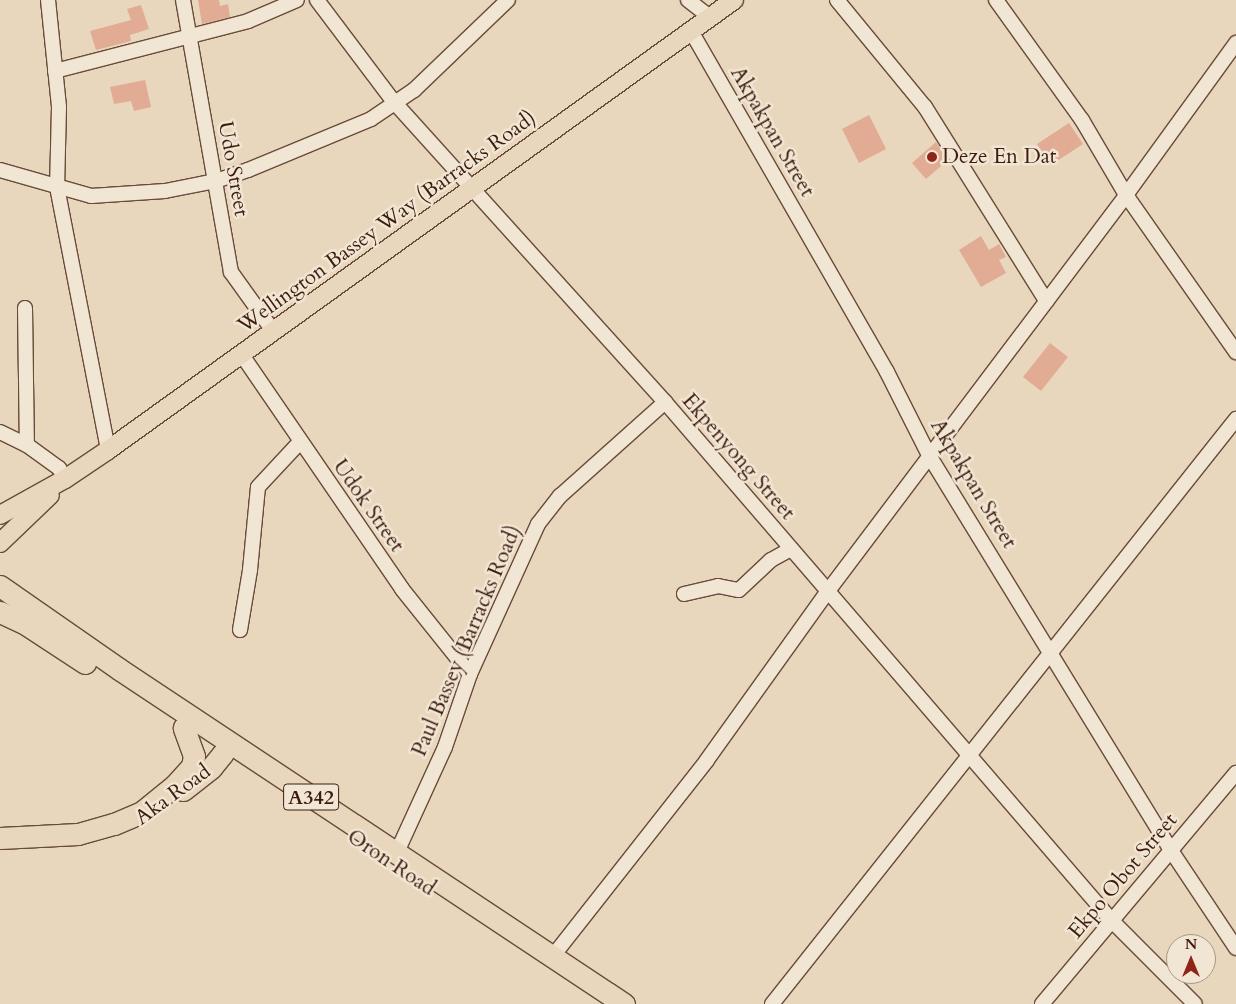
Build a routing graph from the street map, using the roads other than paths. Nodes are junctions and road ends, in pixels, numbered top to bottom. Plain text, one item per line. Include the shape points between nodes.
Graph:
1 (48, 0) edge
2 (183, 0) edge
3 (297, 0) edge
4 (317, 0) edge
5 (508, 0) edge
6 (688, 0) edge
7 (734, 0) edge
8 (837, 0) edge
9 (996, 0) edge
10 (710, 17) junction
11 (691, 31) junction
12 (188, 36) junction
13 (1236, 43) edge
14 (56, 71) junction
15 (394, 102) junction
16 (0, 170) edge
17 (216, 181) junction
18 (57, 187) junction
19 (474, 187) junction
20 (1126, 195) junction
21 (1046, 301) junction
22 (25, 308) dead end
23 (274, 332) junction
24 (1236, 352) edge
25 (242, 355) junction
26 (665, 402) junction
27 (1236, 419) edge
28 (0, 432) edge
29 (299, 443) junction
30 (27, 445) junction
31 (108, 450) junction
32 (930, 456) junction
33 (65, 478) junction
34 (0, 515) edge
35 (0, 543) edge
36 (791, 549) junction
37 (0, 586) edge
38 (828, 591) junction
39 (684, 594) dead end
40 (0, 612) edge
41 (240, 630) dead end
42 (1051, 653) junction
43 (470, 674) junction
44 (184, 728) junction
45 (223, 753) junction
46 (969, 755) junction
47 (1236, 773) edge
48 (0, 838) edge
49 (0, 846) edge
50 (1170, 849) junction
51 (397, 852) junction
52 (1112, 920) junction
53 (1236, 948) edge
54 (553, 956) junction
55 (603, 1004) edge
56 (624, 1004) edge
57 (772, 1004) edge
58 (1042, 1004) edge
59 (1194, 1004) edge

1 - 14 street
2 - 12 street, Udo Street
3 - 12 street via 248,21
4 - 15 street, Ekpenyong Street
5 - 15 street via 414,90
6 - 10 street
7 - 10 main road, Wellington Bassey Way (Barracks Road)
8 - 21 street via 925,107
9 - 20 street via 1082,120
10 - 11 main road, Wellington Bassey Way (Barracks Road)
11 - 19 main road, Wellington Bassey Way (Barracks Road)
11 - 32 street, Akpakpan Street via 882,364
12 - 14 street
12 - 17 street, Udo Street
13 - 20 street
14 - 18 street via 59,107
15 - 17 street via 362,123
15 - 19 street, Ekpenyong Street
16 - 18 street
17 - 18 street via 131,195 91,196
17 - 23 street, Udo Street via 231,272
18 - 31 street
19 - 23 main road, Wellington Bassey Way (Barracks Road)
19 - 26 street, Ekpenyong Street
20 - 21 street
20 - 24 street
21 - 32 street
22 - 30 street
23 - 25 main road, Wellington Bassey Way (Barracks Road)
25 - 29 street, Udok Street
25 - 31 main road, Wellington Bassey Way (Barracks Road)
26 - 36 street, Ekpenyong Street
26 - 43 street, Paul Bassey (Barracks Road) via 547,510
27 - 42 street
28 - 30 street
29 - 41 street via 258,487
29 - 43 street, Udok Street via 402,589
30 - 33 street via 59,468
31 - 33 main road, Wellington Bassey Way (Barracks Road)
32 - 38 street
32 - 42 street, Akpakpan Street
33 - 34 main road
33 - 35 main road
36 - 38 street, Ekpenyong Street
36 - 39 street via 772,560 739,590 718,586
37 - 51 highway, A342 via 118,669
38 - 46 street, Ekpenyong Street
38 - 54 street via 707,760
40 - 44 highway, Oron Road / A342 via 24,623
42 - 46 street
42 - 50 street, Akpakpan Street
43 - 51 street, Paul Bassey (Barracks Road) via 444,747
44 - 45 highway, Oron Road / A342
44 - 48 highway via 194,756 192,766 176,785 142,812 78,834
45 - 49 highway, Aka Road via 211,768 159,810 121,830 62,845
45 - 55 highway, Oron Road / A342
46 - 52 street, Ekpenyong Street
46 - 57 street
47 - 50 street, Ekpo Obot Street
50 - 52 street, Ekpo Obot Street
50 - 53 street, Akpakpan Street
51 - 54 highway, A342
52 - 58 street, Ekpo Obot Street
52 - 59 street, Ekpenyong Street
54 - 56 highway, A342

